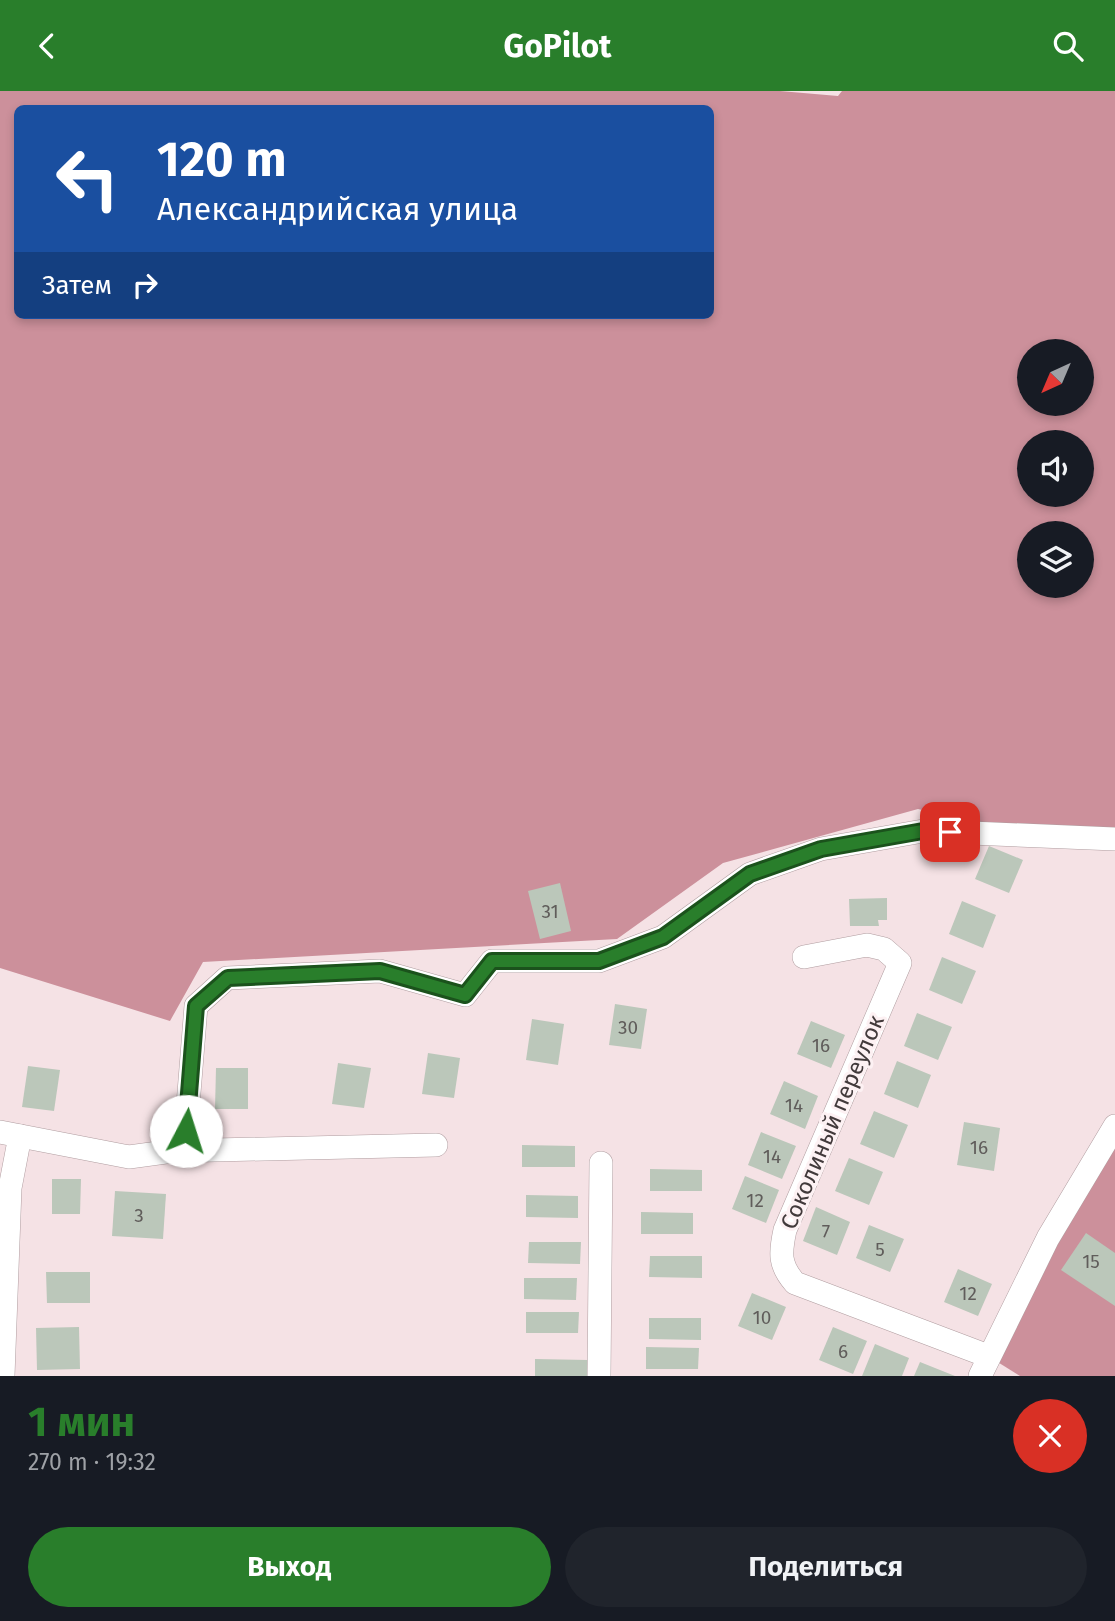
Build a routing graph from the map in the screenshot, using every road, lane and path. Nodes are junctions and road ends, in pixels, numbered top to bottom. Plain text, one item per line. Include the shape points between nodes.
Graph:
1 (1115, 839) edge
2 (804, 957) dead end
3 (1115, 1126) edge
4 (10, 1134) edge
5 (436, 1145) dead end
6 (173, 1151) junction
7 (601, 1163) dead end
8 (984, 1366) edge
9 (3, 1376) edge
10 (599, 1376) edge

1 - 6 street via 923,831 821,849 750,874 663,937 599,961 492,961 465,995 380,971 228,978 196,1006 186,1131
2 - 8 street, Соколиный переулок via 867,945 884,949 900,963 785,1230 780,1256 785,1272 795,1283
3 - 8 street via 1048,1238
4 - 6 street via 129,1157
4 - 9 street
5 - 6 street
7 - 10 street

